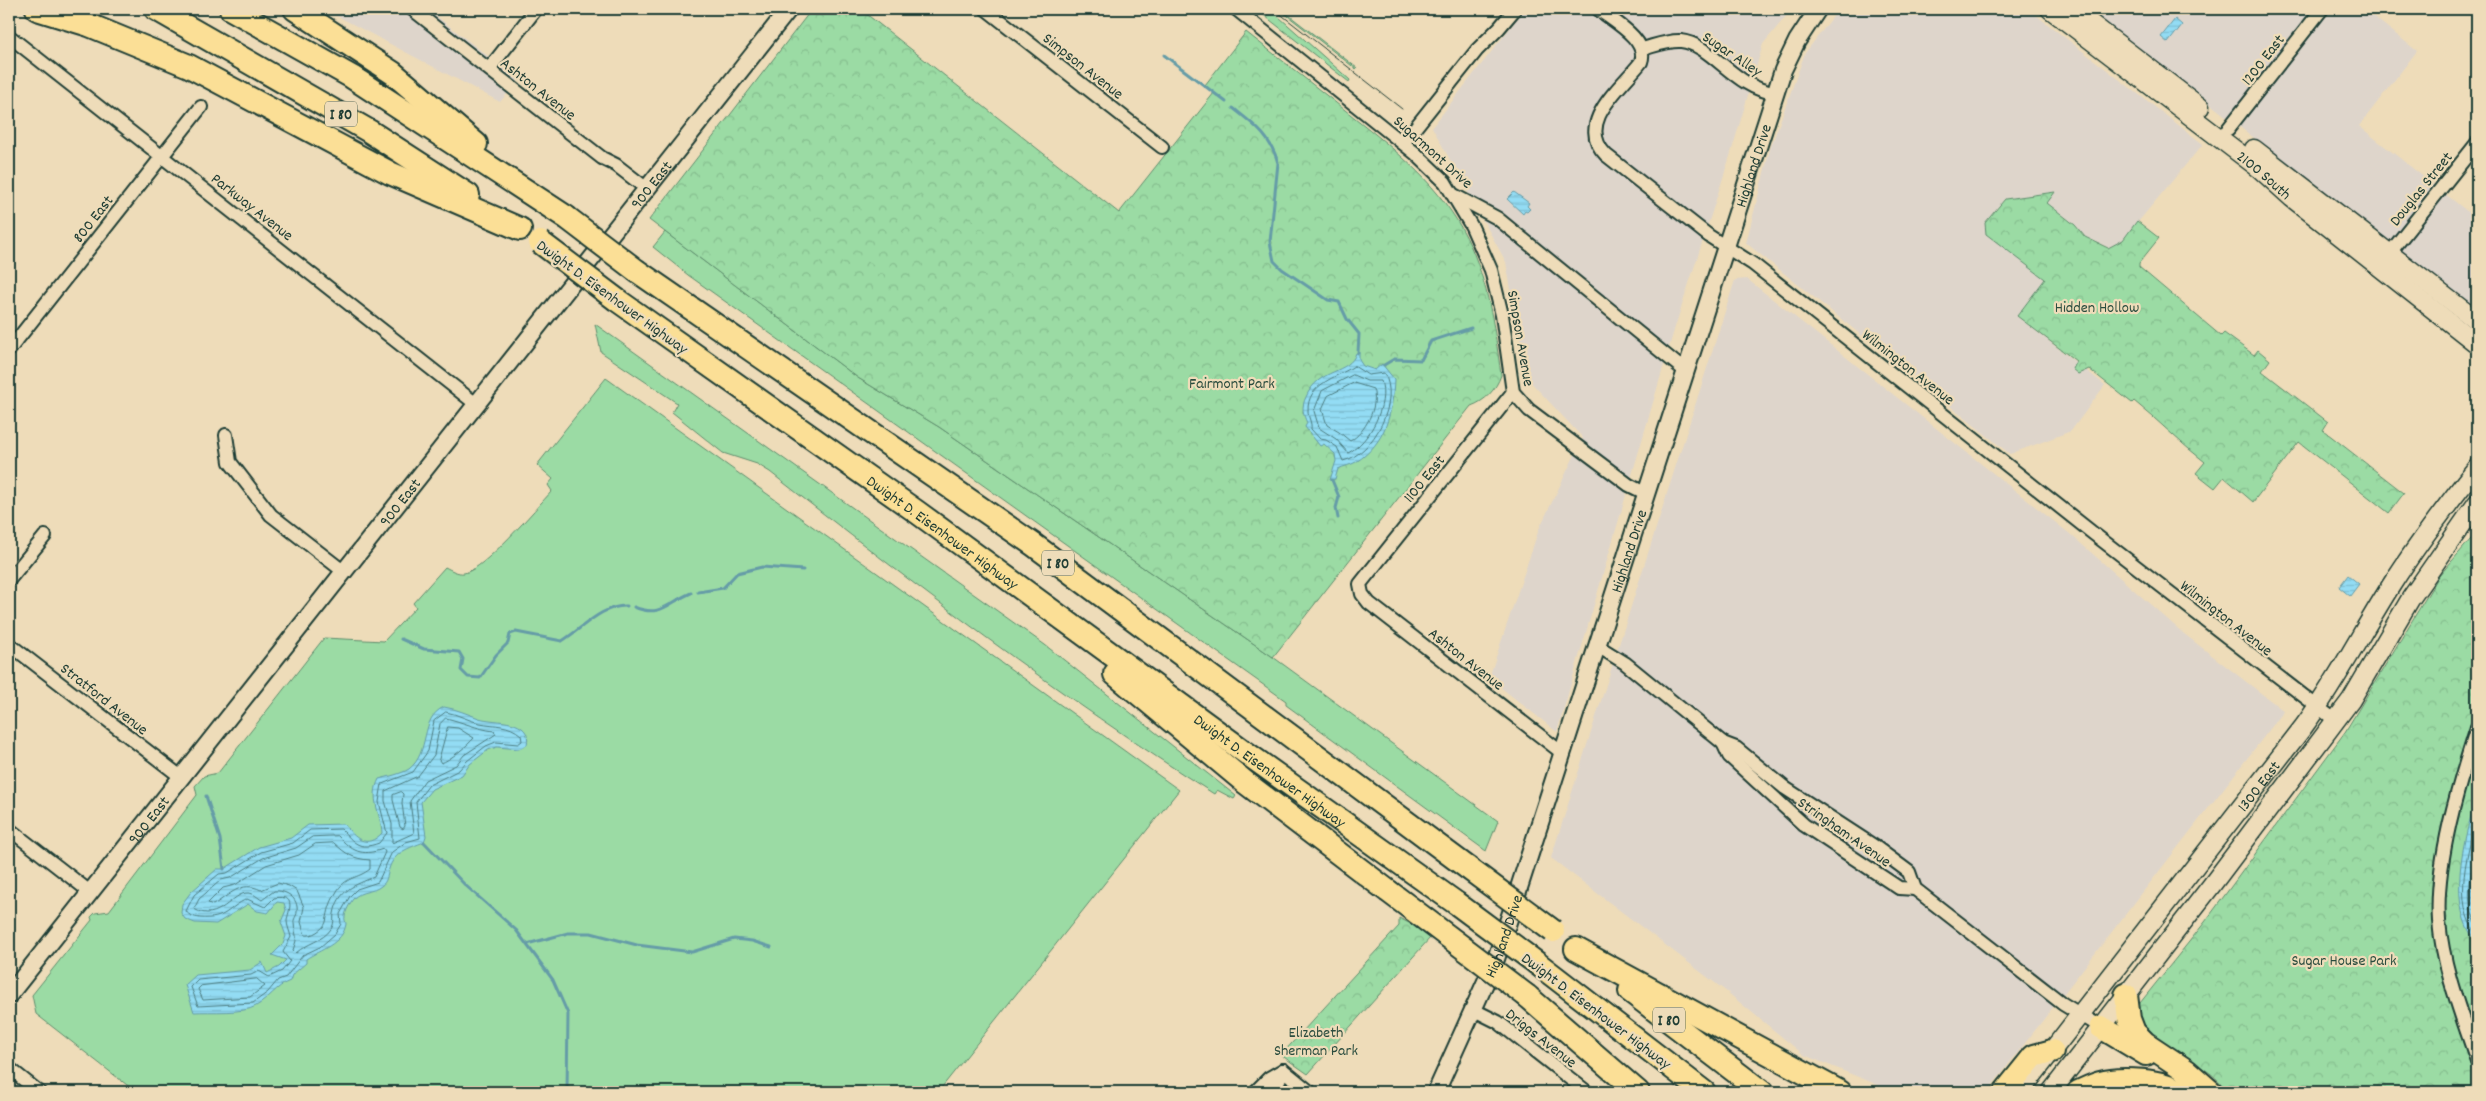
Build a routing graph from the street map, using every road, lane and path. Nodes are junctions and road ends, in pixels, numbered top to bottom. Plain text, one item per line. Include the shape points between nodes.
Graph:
1 (37, 9) edge
2 (156, 9) edge
3 (230, 9) edge
4 (295, 9) edge
5 (412, 9) edge
6 (536, 9) edge
7 (788, 9) edge
8 (986, 9) edge
9 (1236, 9) edge
10 (1515, 9) edge
11 (1598, 9) edge
12 (1818, 9) edge
13 (2050, 9) edge
14 (2073, 9) edge
15 (2322, 9) edge
16 (9, 36) edge
17 (1642, 49) junction
18 (2125, 67) junction
19 (489, 69) junction
20 (2174, 89) junction
21 (1775, 93) junction
22 (201, 107) dead end
23 (2228, 129) junction
24 (1403, 143) junction
25 (2477, 143) edge
26 (1162, 147) dead end
27 (162, 156) junction
28 (647, 189) junction
29 (1454, 195) junction
30 (2292, 198) junction
31 (543, 202) junction
32 (520, 229) junction
33 (1726, 246) junction
34 (2389, 254) junction
35 (2477, 321) edge
36 (2477, 344) edge
37 (9, 350) edge
38 (1684, 370) junction
39 (1513, 392) junction
40 (476, 404) junction
41 (226, 436) dead end
42 (2477, 467) edge
43 (1645, 493) junction
44 (2477, 503) edge
45 (917, 512) junction
46 (45, 536) dead end
47 (344, 571) junction
48 (9, 580) edge
49 (1360, 584) joint
50 (9, 644) edge
51 (1596, 645) junction
52 (2318, 707) junction
53 (2336, 721) junction
54 (2477, 727) edge
55 (1723, 743) junction
56 (1561, 752) junction
57 (181, 777) junction
58 (9, 829) edge
59 (1916, 889) junction
60 (90, 892) junction
61 (1576, 949) junction
62 (2126, 995) junction
63 (9, 996) edge
64 (1474, 1010) junction
65 (2082, 1014) junction
66 (2100, 1027) junction
67 (2052, 1051) junction
68 (2477, 1061) edge
69 (9, 1068) edge
70 (1283, 1070) junction
71 (2208, 1090) edge
72 (39, 1092) edge
73 (1255, 1092) edge
74 (1270, 1092) edge
75 (1310, 1092) edge
76 (1436, 1092) edge
77 (1587, 1092) edge
78 (1638, 1092) edge
79 (1704, 1092) edge
80 (1762, 1092) edge
81 (1840, 1092) edge
82 (2005, 1092) edge
83 (2020, 1092) edge
84 (2051, 1092) edge
85 (2078, 1092) edge
86 (2181, 1092) edge

1 - 32 highway via 88,25 189,66 390,173
2 - 32 highway, Dwight D. Eisenhower Highway / I 80 via 369,131
3 - 31 highway, I 80 via 352,77
4 - 31 highway via 393,72
5 - 19 street, Ashton Avenue
6 - 19 street
7 - 28 street, 900 East
8 - 26 street, Simpson Avenue
9 - 24 street, Sugarmont Drive
10 - 24 street via 1476,50
11 - 17 street
12 - 21 street, Highland Drive via 1790,54
13 - 18 main road, 2100 South
14 - 20 main road, 2100 South
15 - 23 street, 1200 East
16 - 27 street, Parkway Avenue
17 - 21 street, Sugar Alley via 1676,41 1691,44 1747,84
17 - 33 street, Wilmington Avenue via 1641,62 1596,120 1594,131 1598,144 1634,177
18 - 20 main road via 2133,65 2163,88
18 - 30 main road, 2100 South via 2260,169
19 - 28 street, Ashton Avenue via 602,158
20 - 23 main road, 2100 South
21 - 33 street, Highland Drive
22 - 27 street, 800 East
23 - 34 main road, 2100 South
24 - 29 street, Sugarmont Drive via 1436,172
25 - 34 street, Douglas Street
27 - 37 street, 800 East
27 - 40 street, Parkway Avenue
28 - 40 street, 900 East
29 - 38 street, Sugarmont Drive via 1497,218
29 - 39 street, Simpson Avenue via 1480,242 1496,285
30 - 34 main road via 2311,204 2377,254
30 - 36 main road, 2100 South
31 - 61 highway, I 80, bridge via 637,271 1034,546
32 - 45 highway, Dwight D. Eisenhower Highway / I 80, bridge
33 - 38 street, Highland Drive
33 - 52 street, Wilmington Avenue
34 - 35 main road, 2100 South
38 - 43 street, Highland Drive
39 - 43 street, Simpson Avenue via 1529,410 1589,456
39 - 49 street, 1100 East
40 - 47 street, 900 East
41 - 47 street via 230,462 271,515
42 - 52 main road, 1300 East via 2423,536
43 - 51 street, Highland Drive
44 - 53 main road, 1300 East via 2426,574
45 - 78 highway, bridge via 1246,783 1527,996
45 - 79 highway, Dwight D. Eisenhower Highway / I 80, bridge via 1456,903
46 - 48 street
47 - 57 street, 900 East
49 - 56 street, Ashton Avenue via 1362,594 1369,602
50 - 57 street, Stratford Avenue
51 - 55 street, Stringham Avenue via 1625,663
51 - 56 street, Highland Drive
52 - 53 street, Wilmington Avenue
52 - 65 main road, 1300 East
53 - 62 main road, 1300 East
54 - 68 street via 2448,830 2439,920 2444,953
55 - 59 street, Stringham Avenue via 1736,748 1785,788 1909,872
55 - 59 street, Stringham Avenue via 1728,756 1804,825 1899,888
56 - 64 street, Highland Drive via 1499,950
57 - 60 street, 900 East
58 - 60 street
59 - 65 street, Stringham Avenue via 2063,1004
60 - 63 street, 900 East
61 - 80 highway, I 80
61 - 81 highway
62 - 66 main road, 1300 East
62 - 71 highway via 2134,1032 2145,1044 2187,1071
64 - 76 street, Highland Drive
64 - 77 street, Driggs Avenue via 1498,1022
65 - 66 street, Stringham Avenue
65 - 67 main road, 1300 East
66 - 71 highway
66 - 84 main road, 1300 East
67 - 82 highway via 2034,1056
67 - 83 main road, 1300 East
69 - 72 street
70 - 73 street
70 - 74 street
70 - 75 street
85 - 86 highway via 2101,1083 2134,1080 2173,1087

